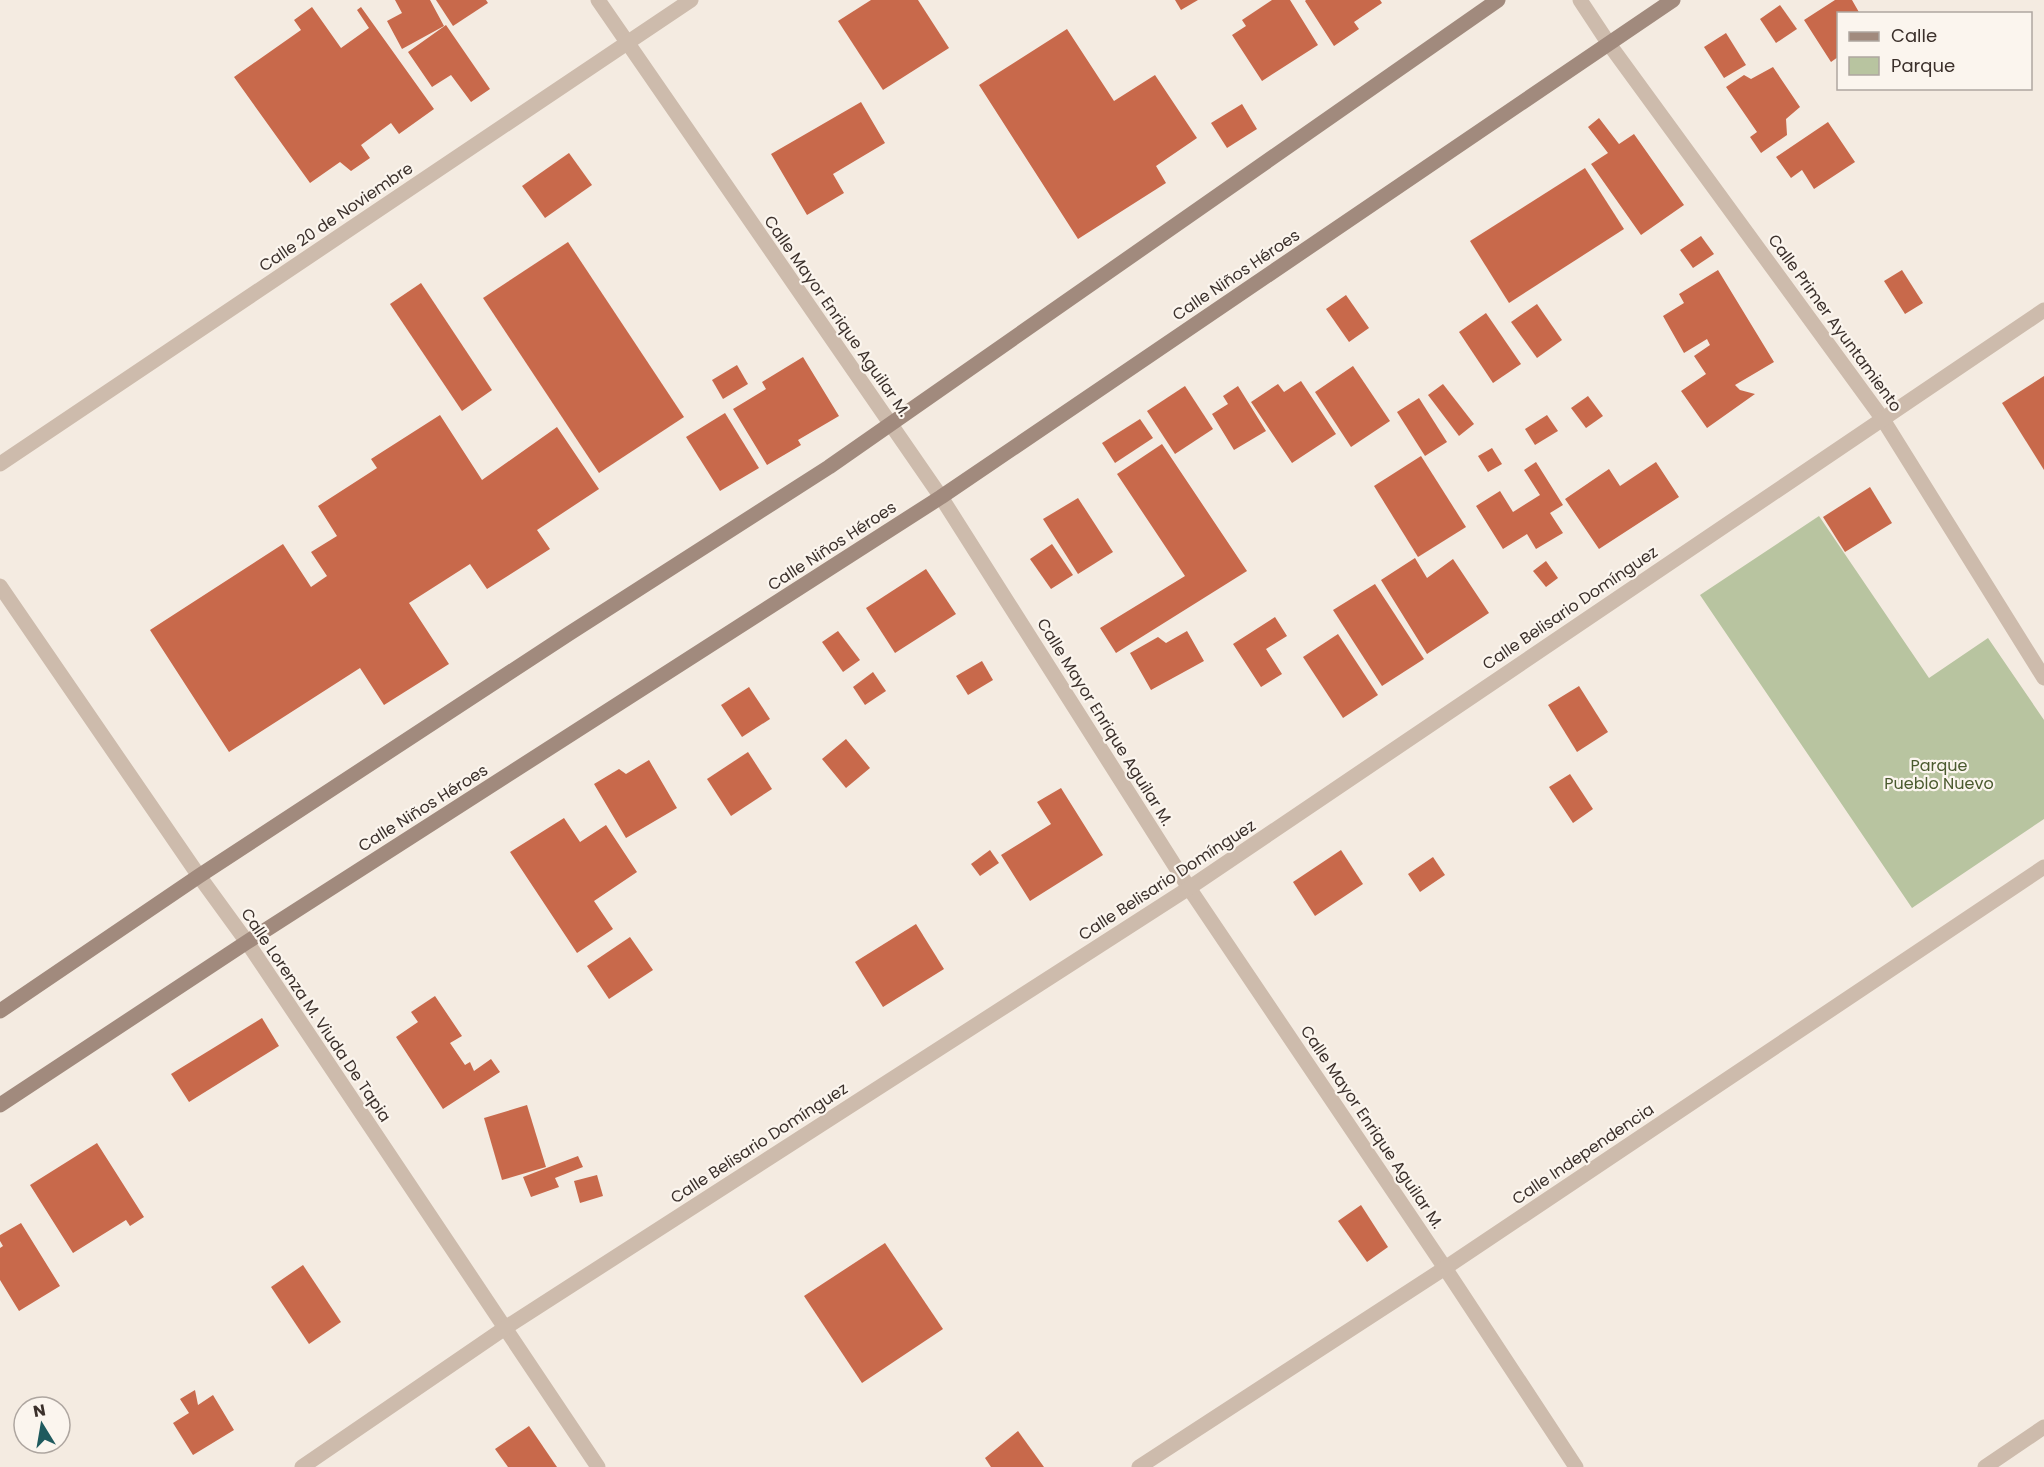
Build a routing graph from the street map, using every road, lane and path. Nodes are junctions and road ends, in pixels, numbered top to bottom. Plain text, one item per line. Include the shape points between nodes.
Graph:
1 (598, 0) edge
2 (691, 0) edge
3 (1498, 0) edge
4 (1580, 0) edge
5 (1673, 0) edge
6 (627, 44) junction
7 (1609, 44) junction
8 (2044, 310) edge
9 (1882, 418) junction
10 (891, 424) junction
11 (0, 464) edge
12 (941, 497) junction
13 (0, 586) edge
14 (2044, 678) edge
15 (2044, 867) edge
16 (199, 876) junction
17 (1190, 888) junction
18 (247, 942) junction
19 (0, 1011) edge
20 (0, 1105) edge
21 (1445, 1268) junction
22 (505, 1328) junction
23 (2044, 1427) edge
24 (302, 1467) edge
25 (598, 1467) edge
26 (1139, 1467) edge
27 (1576, 1467) edge
28 (1985, 1467) edge

1 - 6 street, Calle Mayor Enrique Aguilar M.
2 - 6 street, Calle 20 de Noviembre
3 - 10 street
4 - 7 street, Calle Primer Ayuntamiento
5 - 7 street, Calle Niños Héroes
6 - 10 street, Calle Mayor Enrique Aguilar M.
6 - 11 street, Calle 20 de Noviembre
7 - 9 street, Calle Primer Ayuntamiento
7 - 12 street, Calle Niños Héroes
8 - 9 street, Calle Belisario Domínguez
9 - 14 street, Calle Primer Ayuntamiento
9 - 17 street, Calle Belisario Domínguez
10 - 12 street, Calle Mayor Enrique Aguilar M.
10 - 16 street
12 - 17 street, Calle Mayor Enrique Aguilar M.
12 - 18 street, Calle Niños Héroes
13 - 16 street, Calle Lorenza M. Viuda De Tapia
15 - 21 street, Calle Independencia
16 - 18 street, Calle Lorenza M. Viuda De Tapia
16 - 19 street
17 - 21 street, Calle Mayor Enrique Aguilar M.
17 - 22 street, Calle Belisario Domínguez
18 - 20 street, Calle Niños Héroes
18 - 22 street, Calle Lorenza M. Viuda De Tapia
21 - 26 street, Calle Independencia
21 - 27 street, Calle Mayor Enrique Aguilar M.
22 - 24 street, Calle Belisario Domínguez
22 - 25 street, Calle Lorenza M. Viuda De Tapia
23 - 28 street

